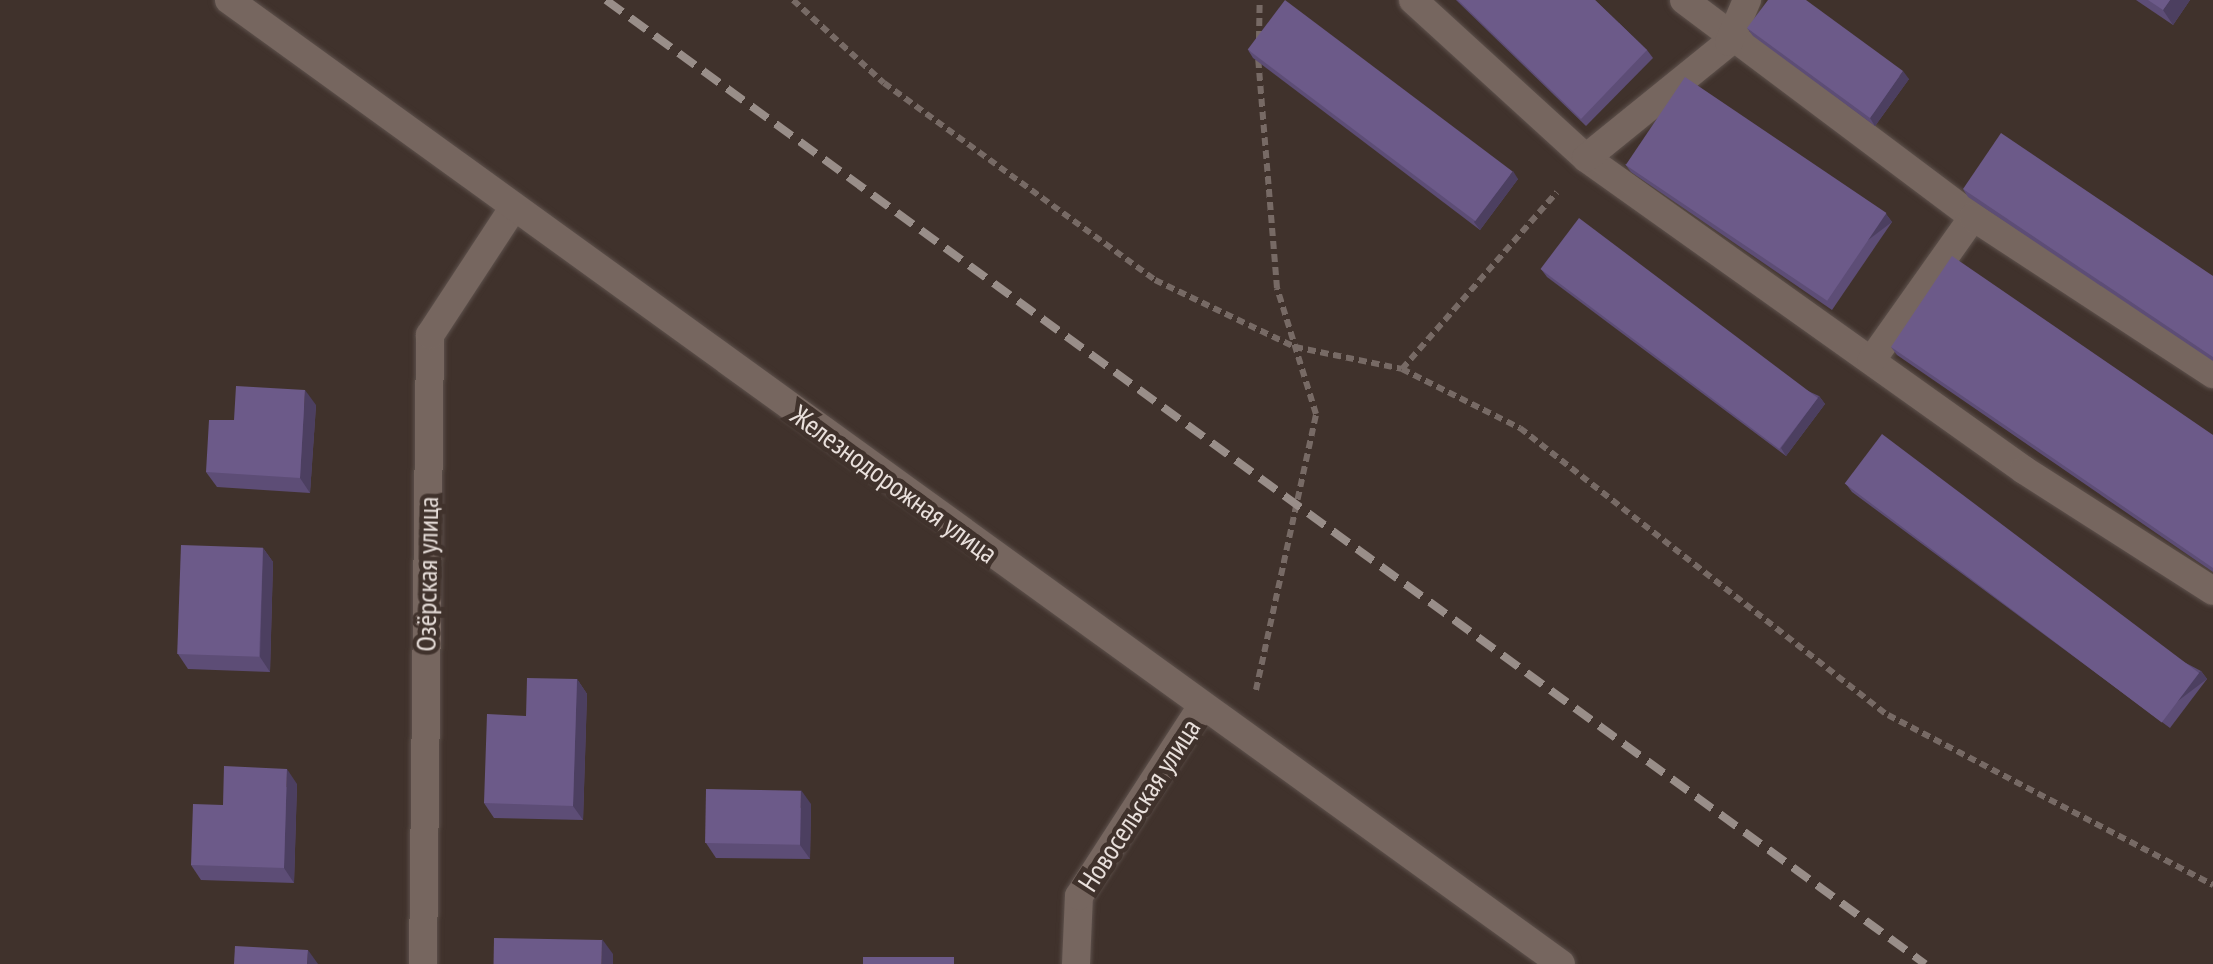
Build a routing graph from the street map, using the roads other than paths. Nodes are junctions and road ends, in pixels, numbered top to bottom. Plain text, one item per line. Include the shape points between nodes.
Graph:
1 (230, 0) edge
2 (1413, 0) edge
3 (1684, 0) edge
4 (1747, 0) edge
5 (1729, 42) junction
6 (1586, 158) junction
7 (514, 208) junction
8 (1973, 216) junction
9 (1871, 361) junction
10 (2213, 374) edge
11 (2213, 590) edge
12 (1202, 706) junction
13 (423, 964) edge
14 (1076, 964) edge
15 (1561, 964) edge

1 - 7 street, Железнодорожная улица
2 - 6 street
3 - 5 street
4 - 5 street
5 - 6 street
5 - 8 street
6 - 9 street
7 - 12 street, Железнодорожная улица
7 - 13 street, Озёрская улица via 430,335
8 - 9 street
8 - 10 street
9 - 11 street
12 - 14 street, Новосельская улица via 1079,896
12 - 15 street, Железнодорожная улица

